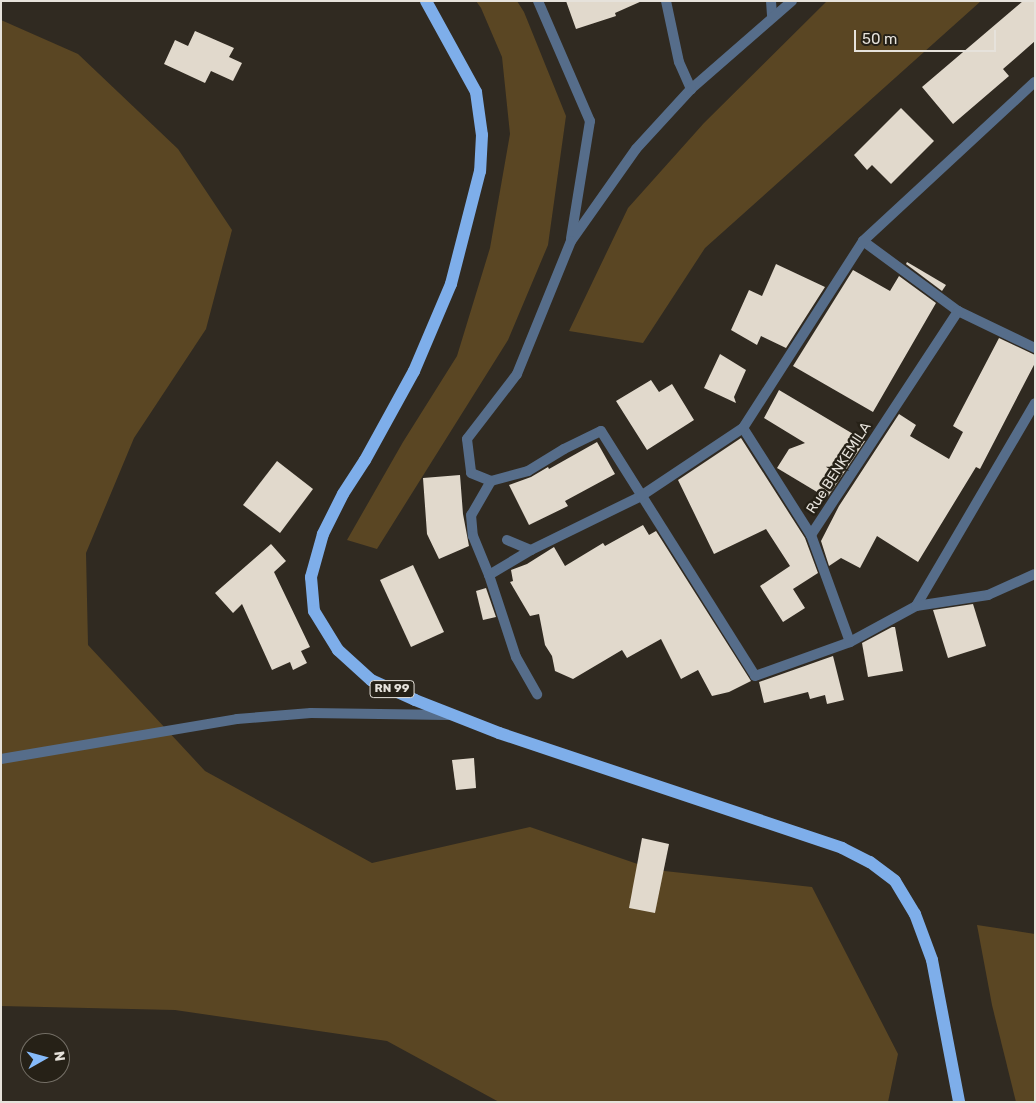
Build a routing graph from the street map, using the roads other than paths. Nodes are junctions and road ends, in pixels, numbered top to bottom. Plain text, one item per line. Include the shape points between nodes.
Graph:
1 (426, 1) edge
2 (538, 1) edge
3 (666, 1) edge
4 (772, 1) edge
5 (792, 1) edge
6 (772, 17) junction
7 (1035, 82) edge
8 (691, 89) junction
9 (571, 241) junction
10 (863, 241) junction
11 (958, 311) junction
12 (1035, 348) edge
13 (1035, 403) edge
14 (743, 428) junction
15 (491, 481) junction
16 (641, 496) junction
17 (812, 535) junction
18 (507, 540) dead end
19 (531, 550) junction
20 (1035, 574) edge
21 (489, 575) junction
22 (916, 606) junction
23 (850, 642) junction
24 (537, 694) dead end
25 (454, 716) junction
26 (1, 759) edge
27 (958, 1102) edge

1 - 25 main road, RN 99 via 476,92 482,135 480,171 451,284 414,371 323,534 312,577 314,611 338,650 371,680
2 - 9 street via 590,121
3 - 8 street via 679,62
4 - 6 street
5 - 6 street
6 - 8 street
7 - 10 street
8 - 9 street via 636,149
9 - 15 street via 517,374 467,439 471,473
10 - 11 street
10 - 14 street
11 - 12 street
11 - 17 street, Rue BENKEMILA
13 - 22 street
14 - 16 street
14 - 17 street, Rue BENKEMILA
15 - 16 street via 528,471 601,431
15 - 21 street via 471,515 473,536
16 - 19 street
16 - 23 street via 754,676
17 - 23 street
18 - 19 street
19 - 21 street
20 - 22 street via 988,595
21 - 24 street via 516,657
22 - 23 street
25 - 26 street via 311,713 237,719
25 - 27 main road, RN 99 via 842,848 870,862 895,881 915,914 932,960

